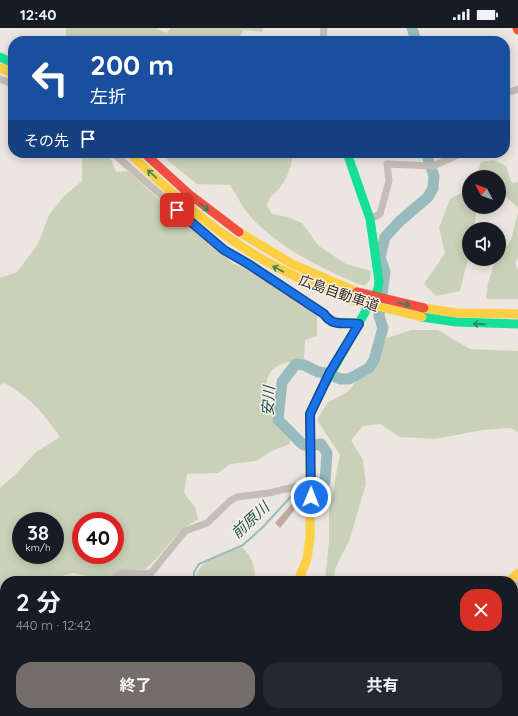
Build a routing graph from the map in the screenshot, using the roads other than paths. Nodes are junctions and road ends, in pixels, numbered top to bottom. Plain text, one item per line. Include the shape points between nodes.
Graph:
1 (119, 158) edge
2 (135, 158) edge
3 (150, 158) edge
4 (349, 158) edge
5 (450, 158) edge
6 (370, 219) junction
7 (423, 313) junction
8 (518, 314) edge
9 (359, 324) junction
10 (518, 324) edge
11 (311, 483) junction
12 (115, 576) edge
13 (300, 576) edge

1 - 9 street via 224,250 318,310 329,321
7 -> 2 main road, 広島自動車道, bridge via 352,300 293,277 234,242 202,218
3 -> 7 main road, 広島自動車道, bridge via 208,210 270,253 298,268 357,292
4 - 6 main road
5 - 6 street via 431,166 387,164 389,181 380,214
6 - 9 main road via 380,281
7 - 8 main road, 広島自動車道
10 -> 7 main road, 広島自動車道 via 456,322
9 - 11 main road via 310,414
11 - 12 street via 269,493 237,497 207,523 185,531 151,573 143,575 124,572
11 - 13 main road via 310,538 307,559

